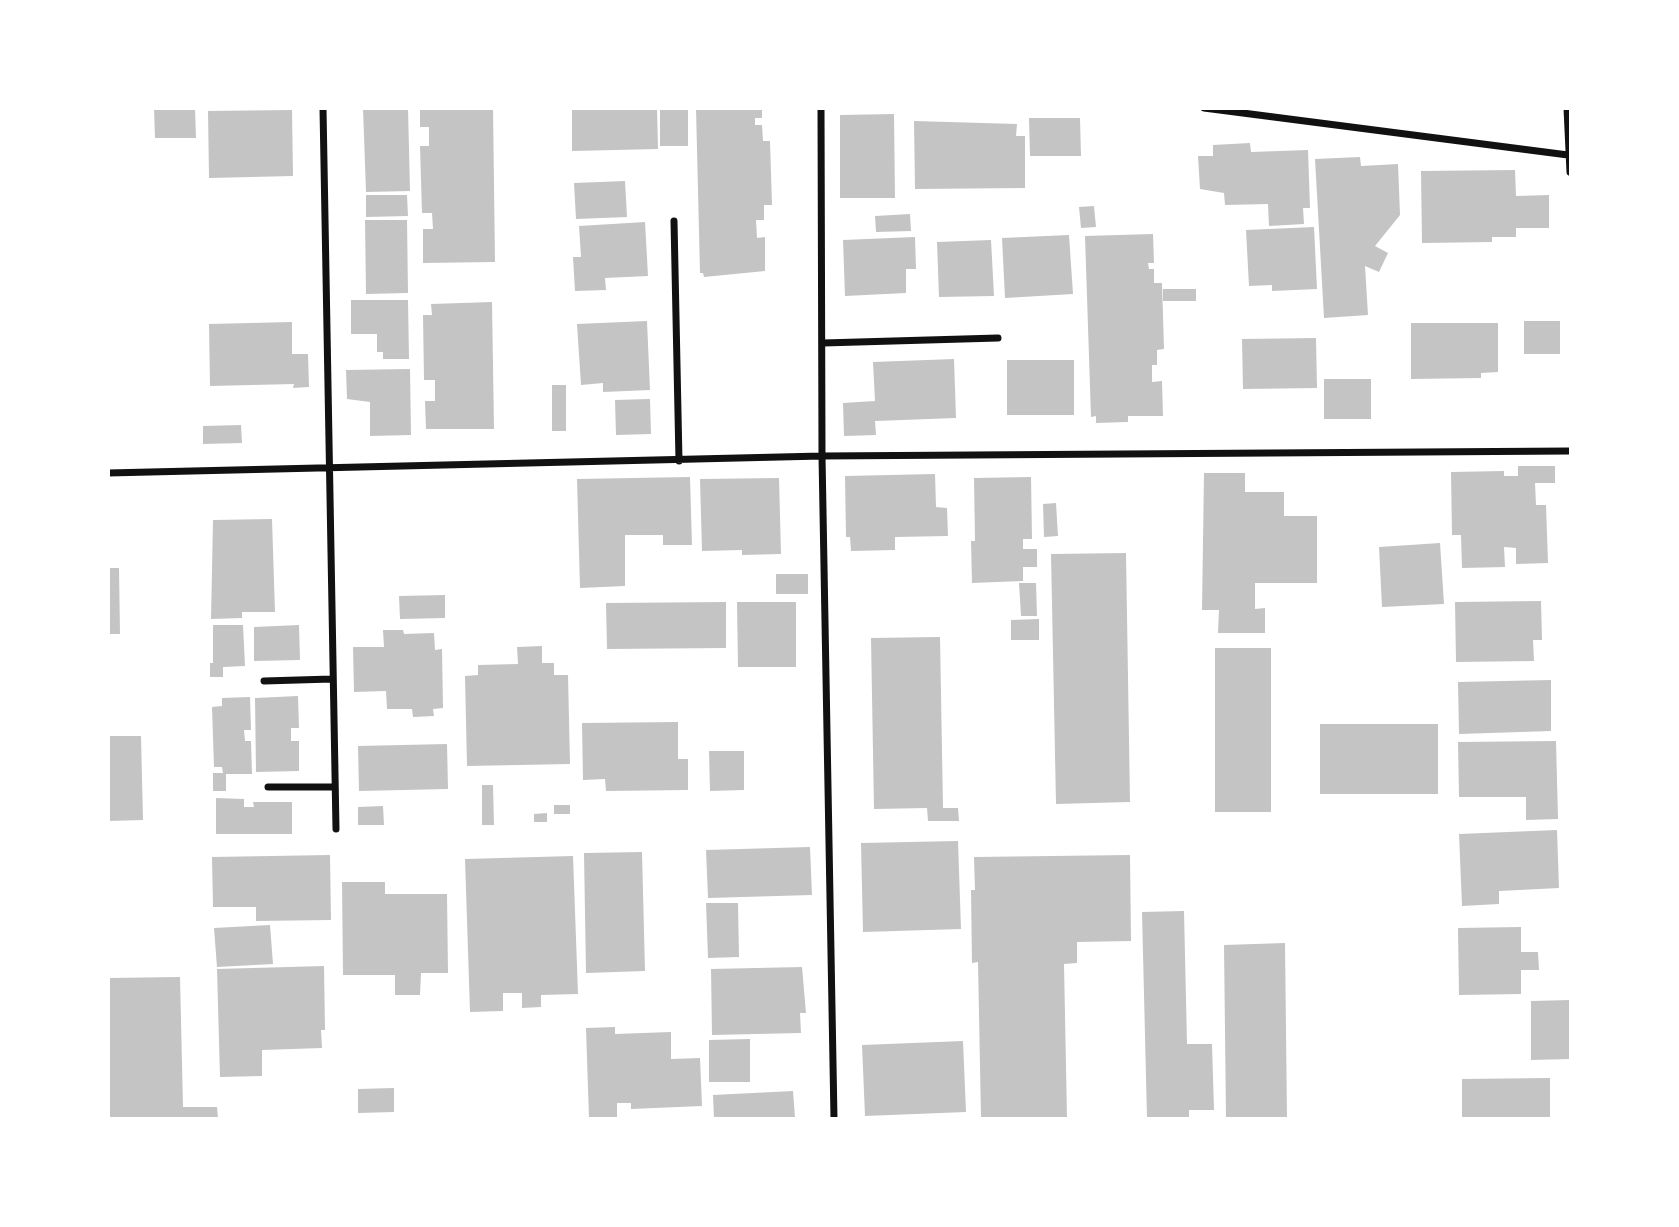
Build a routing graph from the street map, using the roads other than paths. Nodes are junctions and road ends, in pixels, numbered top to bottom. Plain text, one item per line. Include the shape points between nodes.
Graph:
1 (323, 108) edge
2 (821, 108) edge
3 (1204, 108) edge
4 (1567, 108) edge
5 (1567, 155) junction
6 (1570, 172) edge
7 (674, 222) dead end
8 (998, 338) dead end
9 (823, 343) junction
10 (1570, 451) edge
11 (822, 456) junction
12 (679, 461) junction
13 (327, 468) junction
14 (108, 473) edge
15 (332, 679) junction
16 (264, 681) dead end
17 (268, 787) dead end
18 (335, 787) junction
19 (336, 829) dead end
20 (834, 1118) edge

1 - 13 street
2 - 9 street
3 - 5 street
4 - 5 street
5 - 6 street
7 - 12 street
8 - 9 street
9 - 11 street
10 - 11 street
11 - 12 street
11 - 20 street
12 - 13 street
13 - 14 street
13 - 15 street
15 - 16 street
15 - 18 street
17 - 18 street
18 - 19 street

